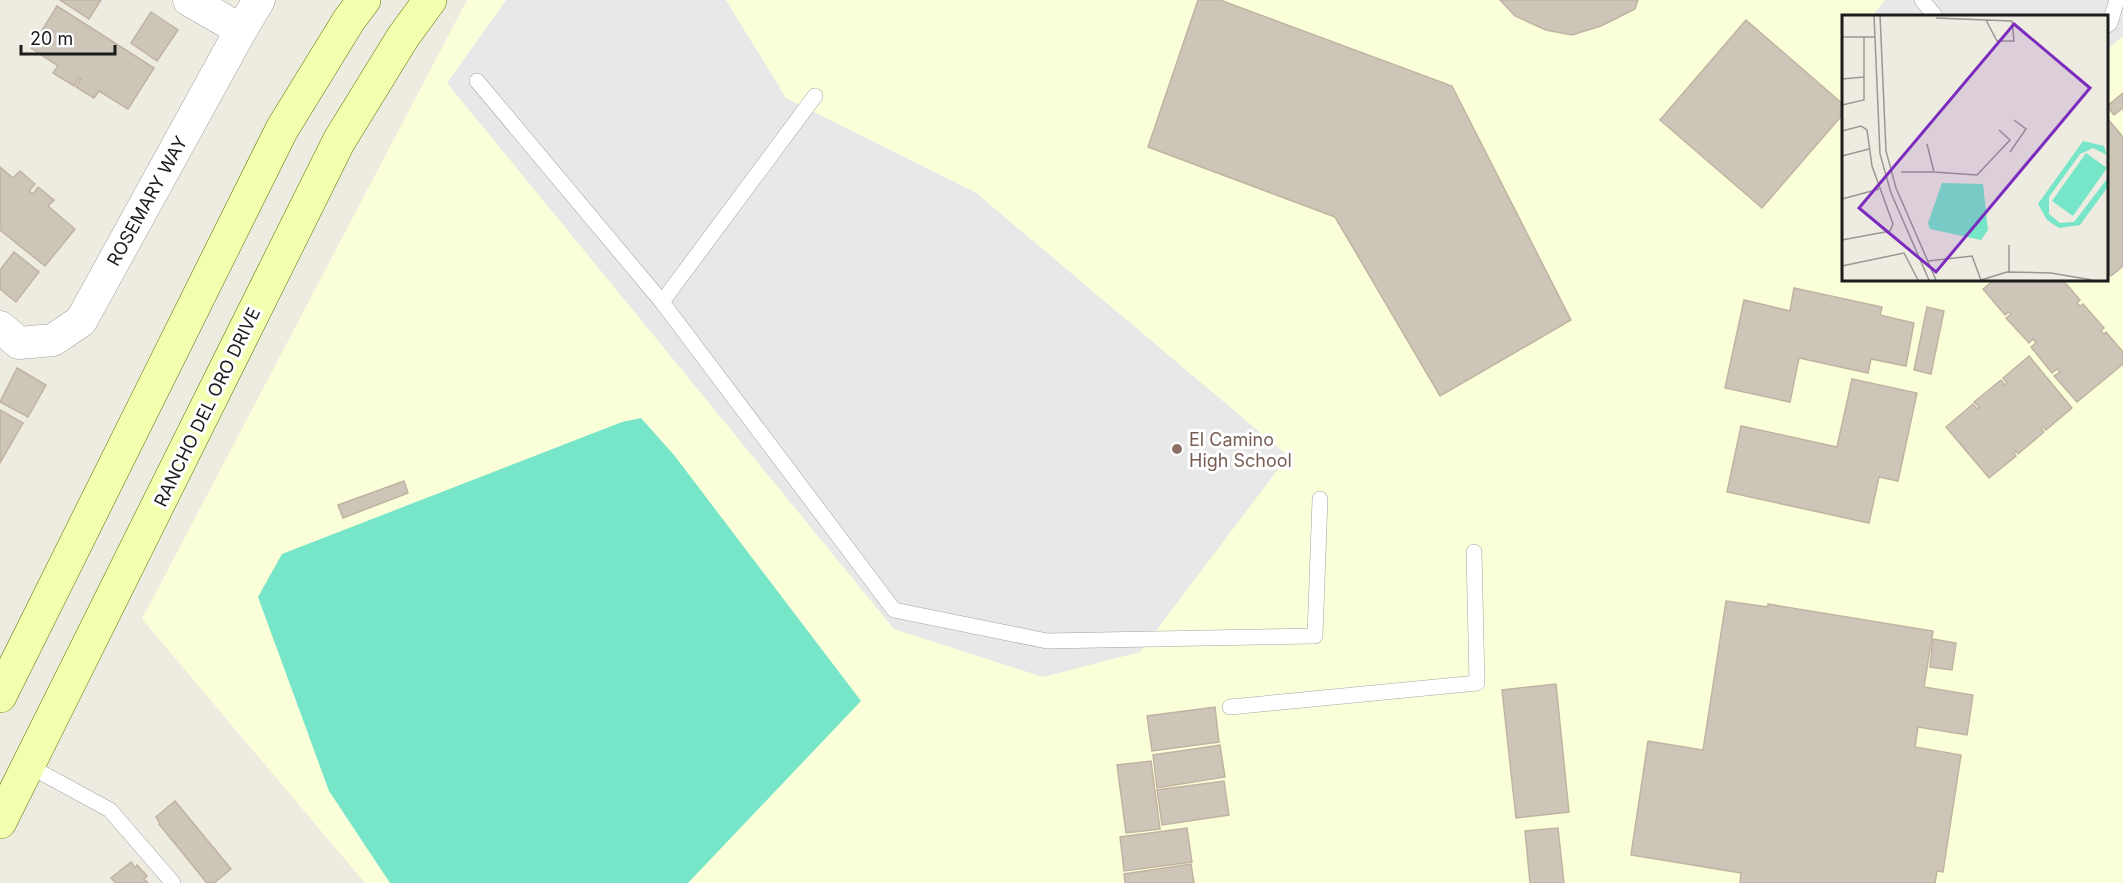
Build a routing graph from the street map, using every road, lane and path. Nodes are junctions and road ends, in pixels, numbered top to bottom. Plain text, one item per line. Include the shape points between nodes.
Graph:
1 (189, 0) edge
2 (259, 0) edge
3 (364, 0) edge
4 (430, 0) edge
5 (1922, 0) edge
6 (2117, 0) edge
7 (1934, 15) edge
8 (2108, 24) edge
9 (241, 30) junction
10 (477, 81) dead end
11 (815, 96) dead end
12 (662, 302) junction
13 (0, 327) edge
14 (1320, 499) dead end
15 (1474, 552) dead end
16 (0, 696) edge
17 (1230, 707) dead end
18 (29, 766) junction
19 (0, 822) edge
20 (173, 883) edge

1 - 9 street
2 - 9 street, ROSEMARY WAY
3 - 16 main road via 282,129
4 - 18 main road, RANCHO DEL ORO DRIVE via 339,141
5 - 7 lane
6 - 8 lane
9 - 13 street, ROSEMARY WAY via 81,321 53,340 19,343
10 - 12 lane
11 - 12 lane
12 - 14 lane via 894,610 1047,641 1315,636
15 - 17 lane via 1477,683
18 - 19 main road, RANCHO DEL ORO DRIVE
18 - 20 lane via 110,810

